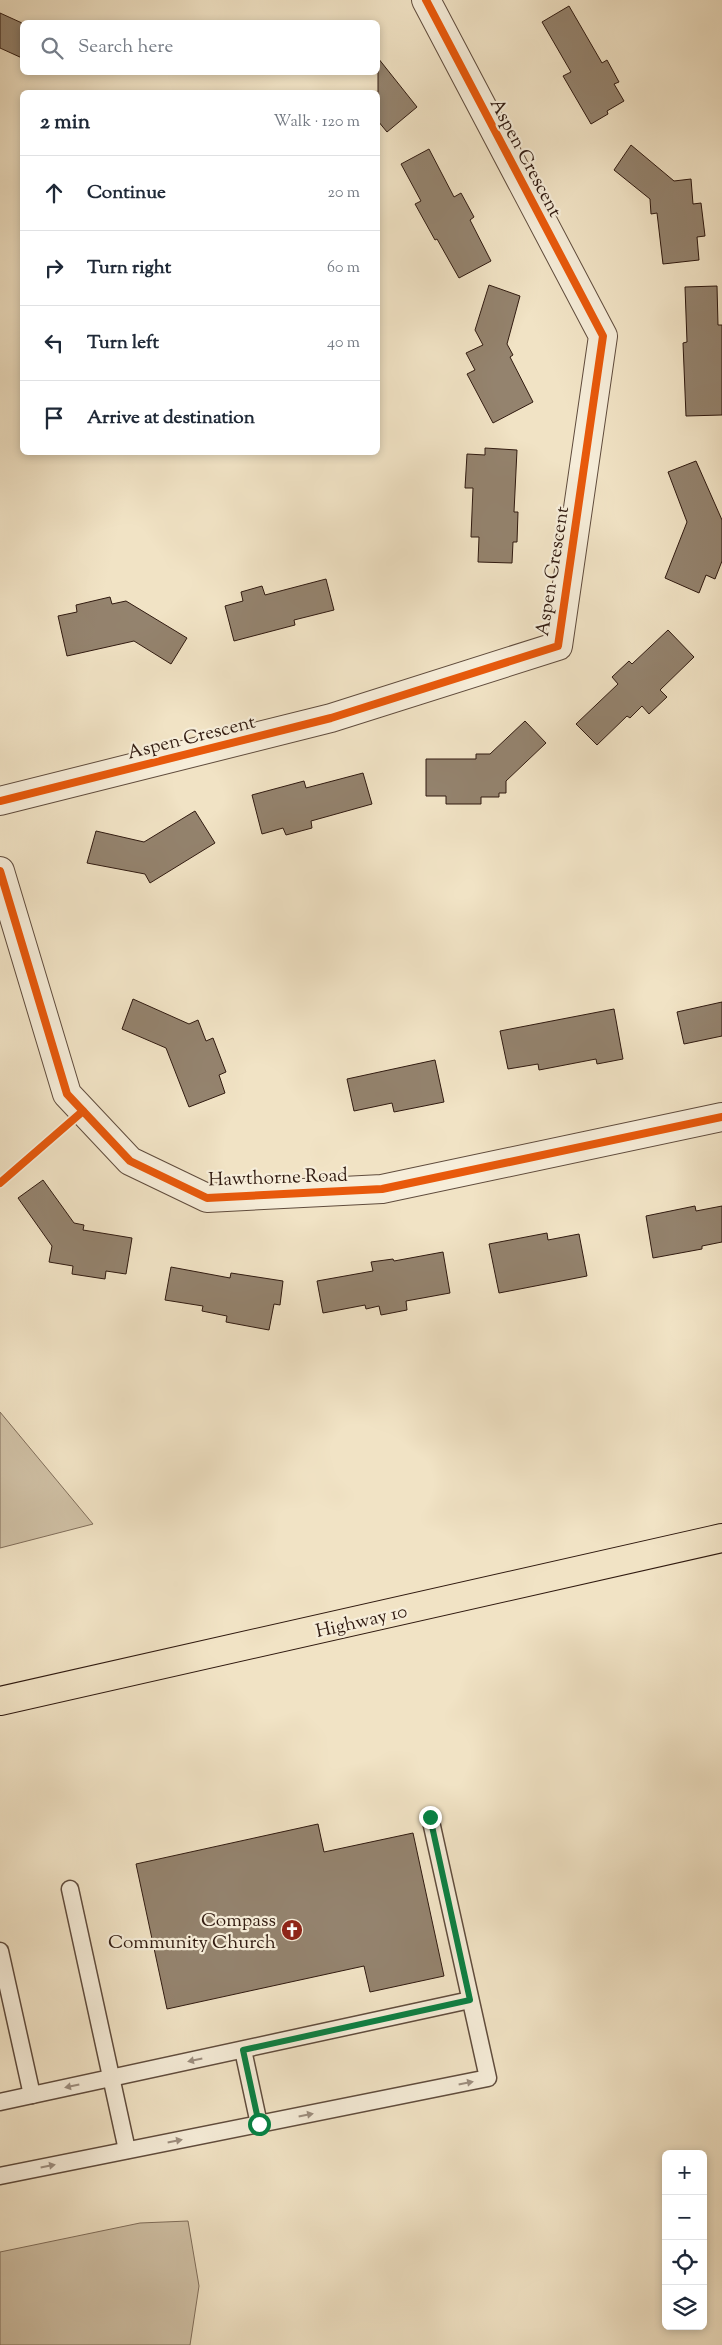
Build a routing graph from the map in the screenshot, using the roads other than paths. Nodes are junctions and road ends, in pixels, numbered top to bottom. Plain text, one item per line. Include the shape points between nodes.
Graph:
1 (426, 0) edge
2 (0, 801) edge
3 (0, 871) edge
4 (722, 1118) edge
5 (722, 1538) edge
6 (0, 1701) edge
7 (430, 1817) dead end
8 (70, 1889) dead end
9 (0, 1951) edge
10 (470, 2000) junction
11 (243, 2050) junction
12 (111, 2078) junction
13 (32, 2095) junction
14 (0, 2102) edge
15 (259, 2124) junction
16 (127, 2150) junction
17 (0, 2176) edge

1 - 2 street, Aspen Crescent via 603,336 558,646 331,718
3 - 4 street, Hawthorne Road via 67,1094 130,1161 207,1198 382,1189
5 - 6 highway, Highway 10
7 - 10 lane
8 - 12 lane
9 - 13 lane
10 - 11 lane
15 -> 10 lane via 488,2078
11 -> 12 lane
11 - 15 lane
12 -> 13 lane
12 - 16 lane
13 - 14 lane
16 -> 15 lane
17 -> 16 lane

